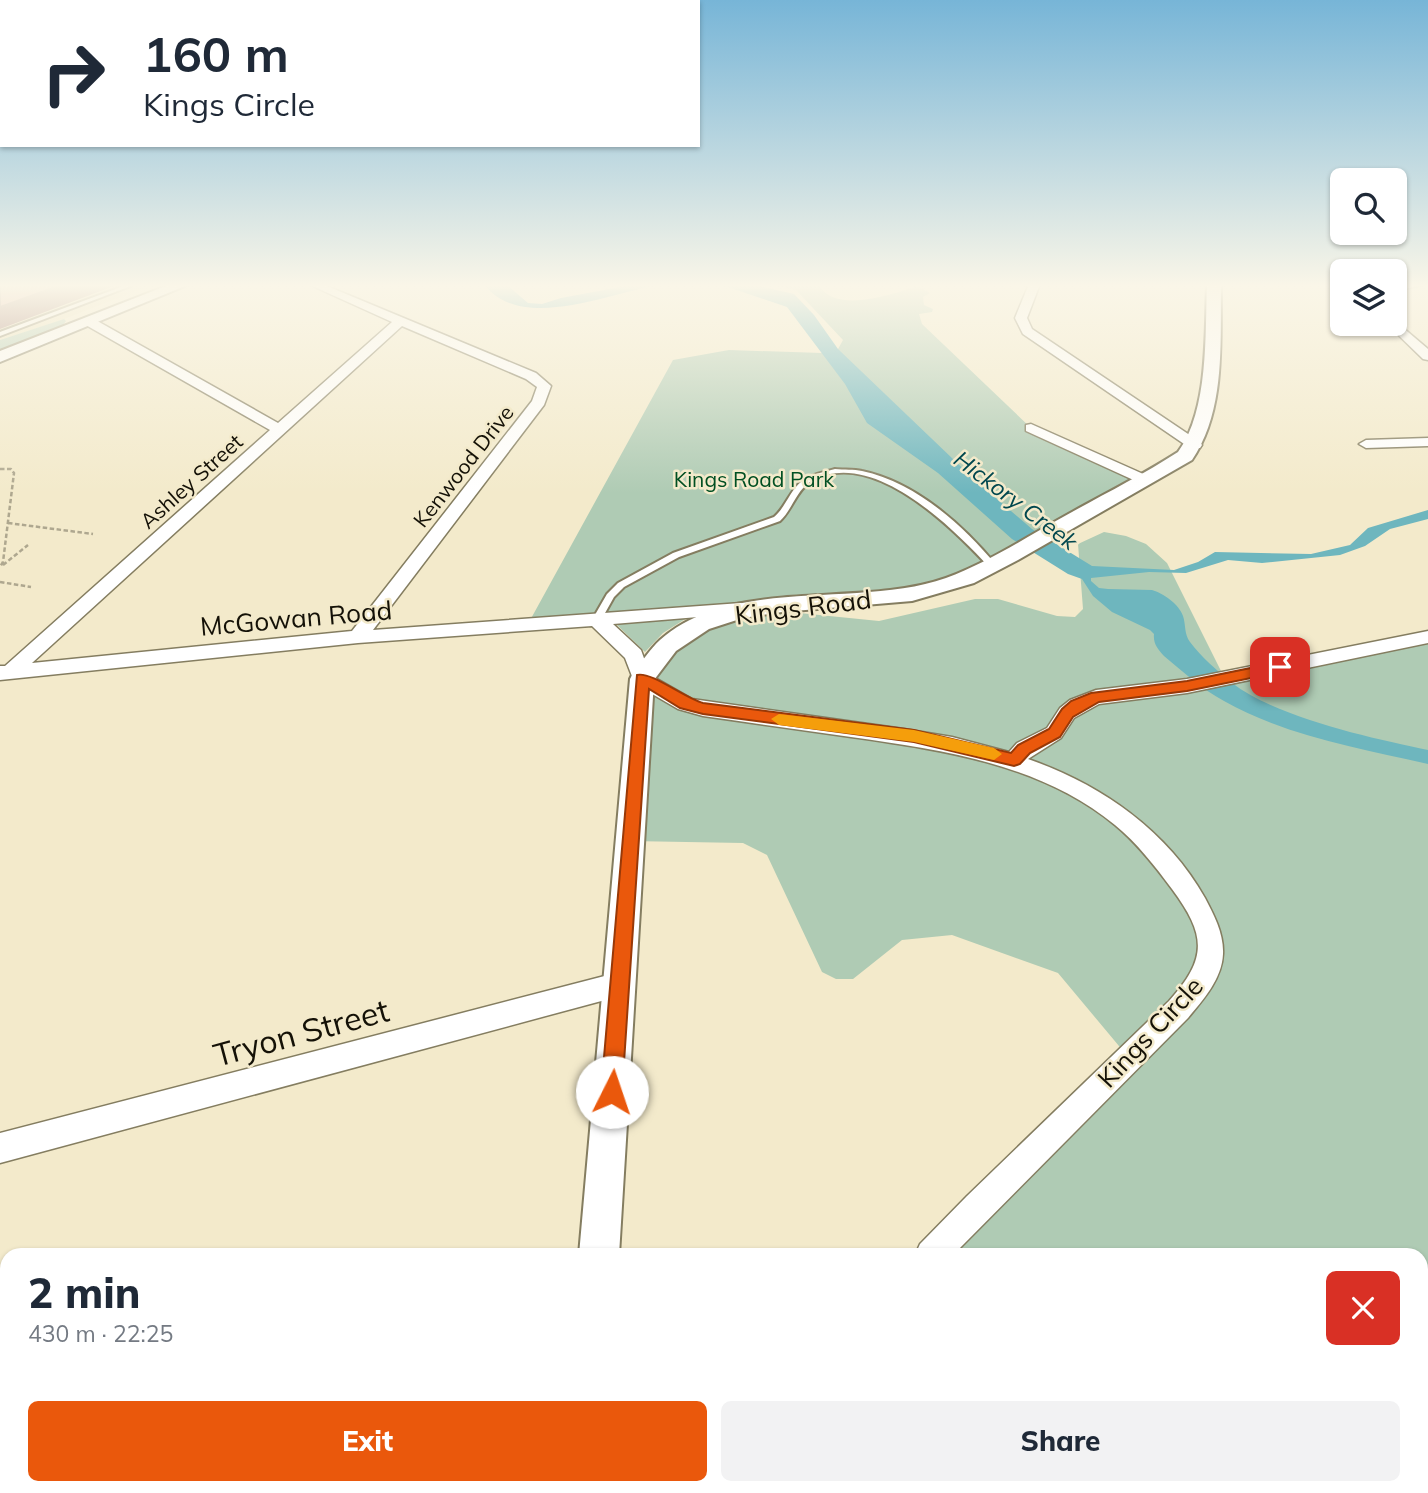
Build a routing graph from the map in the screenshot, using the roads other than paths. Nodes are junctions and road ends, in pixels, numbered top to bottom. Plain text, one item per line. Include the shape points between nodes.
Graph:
1 (146, 354) edge
2 (363, 354) edge
3 (478, 354) edge
4 (1060, 354) edge
5 (1209, 354) edge
6 (1031, 428) dead end
7 (279, 429) junction
8 (1428, 442) edge
9 (1366, 444) dead end
10 (1195, 445) junction
11 (1145, 480) junction
12 (1001, 561) junction
13 (754, 608) junction
14 (597, 620) junction
15 (358, 637) junction
16 (1427, 638) edge
17 (5, 673) edge
18 (642, 679) junction
19 (1014, 760) junction
20 (620, 984) junction
21 (0, 1148) edge
22 (600, 1248) edge
23 (938, 1248) edge

1 - 7 street
2 - 7 street, Ashley Street
3 - 15 street, Kenwood Drive via 544,386 539,401
4 - 10 street
5 - 10 street via 1206,403
6 - 11 street
7 - 17 street, Ashley Street
8 - 9 street
10 - 11 street, Kings Road
11 - 12 street, Kings Road
12 - 13 street, Kings Road via 925,591
12 - 14 lane via 920,499 885,480 866,474 827,473 797,489 777,519 676,555 621,585
13 - 14 street, McGowan Road
13 - 18 street, Kings Road via 684,633 657,655
14 - 15 street, McGowan Road
14 - 18 street via 634,655
15 - 17 street, McGowan Road
16 - 19 street via 1187,686 1096,697 1077,705 1054,733 1024,749
18 - 19 street, Kings Circle via 703,709 914,736
18 - 20 street
19 - 23 street, Kings Circle via 1065,781 1105,806 1146,841 1178,876 1198,908 1211,942 1205,976 1180,1007
20 - 21 street, Tryon Street
20 - 22 street

